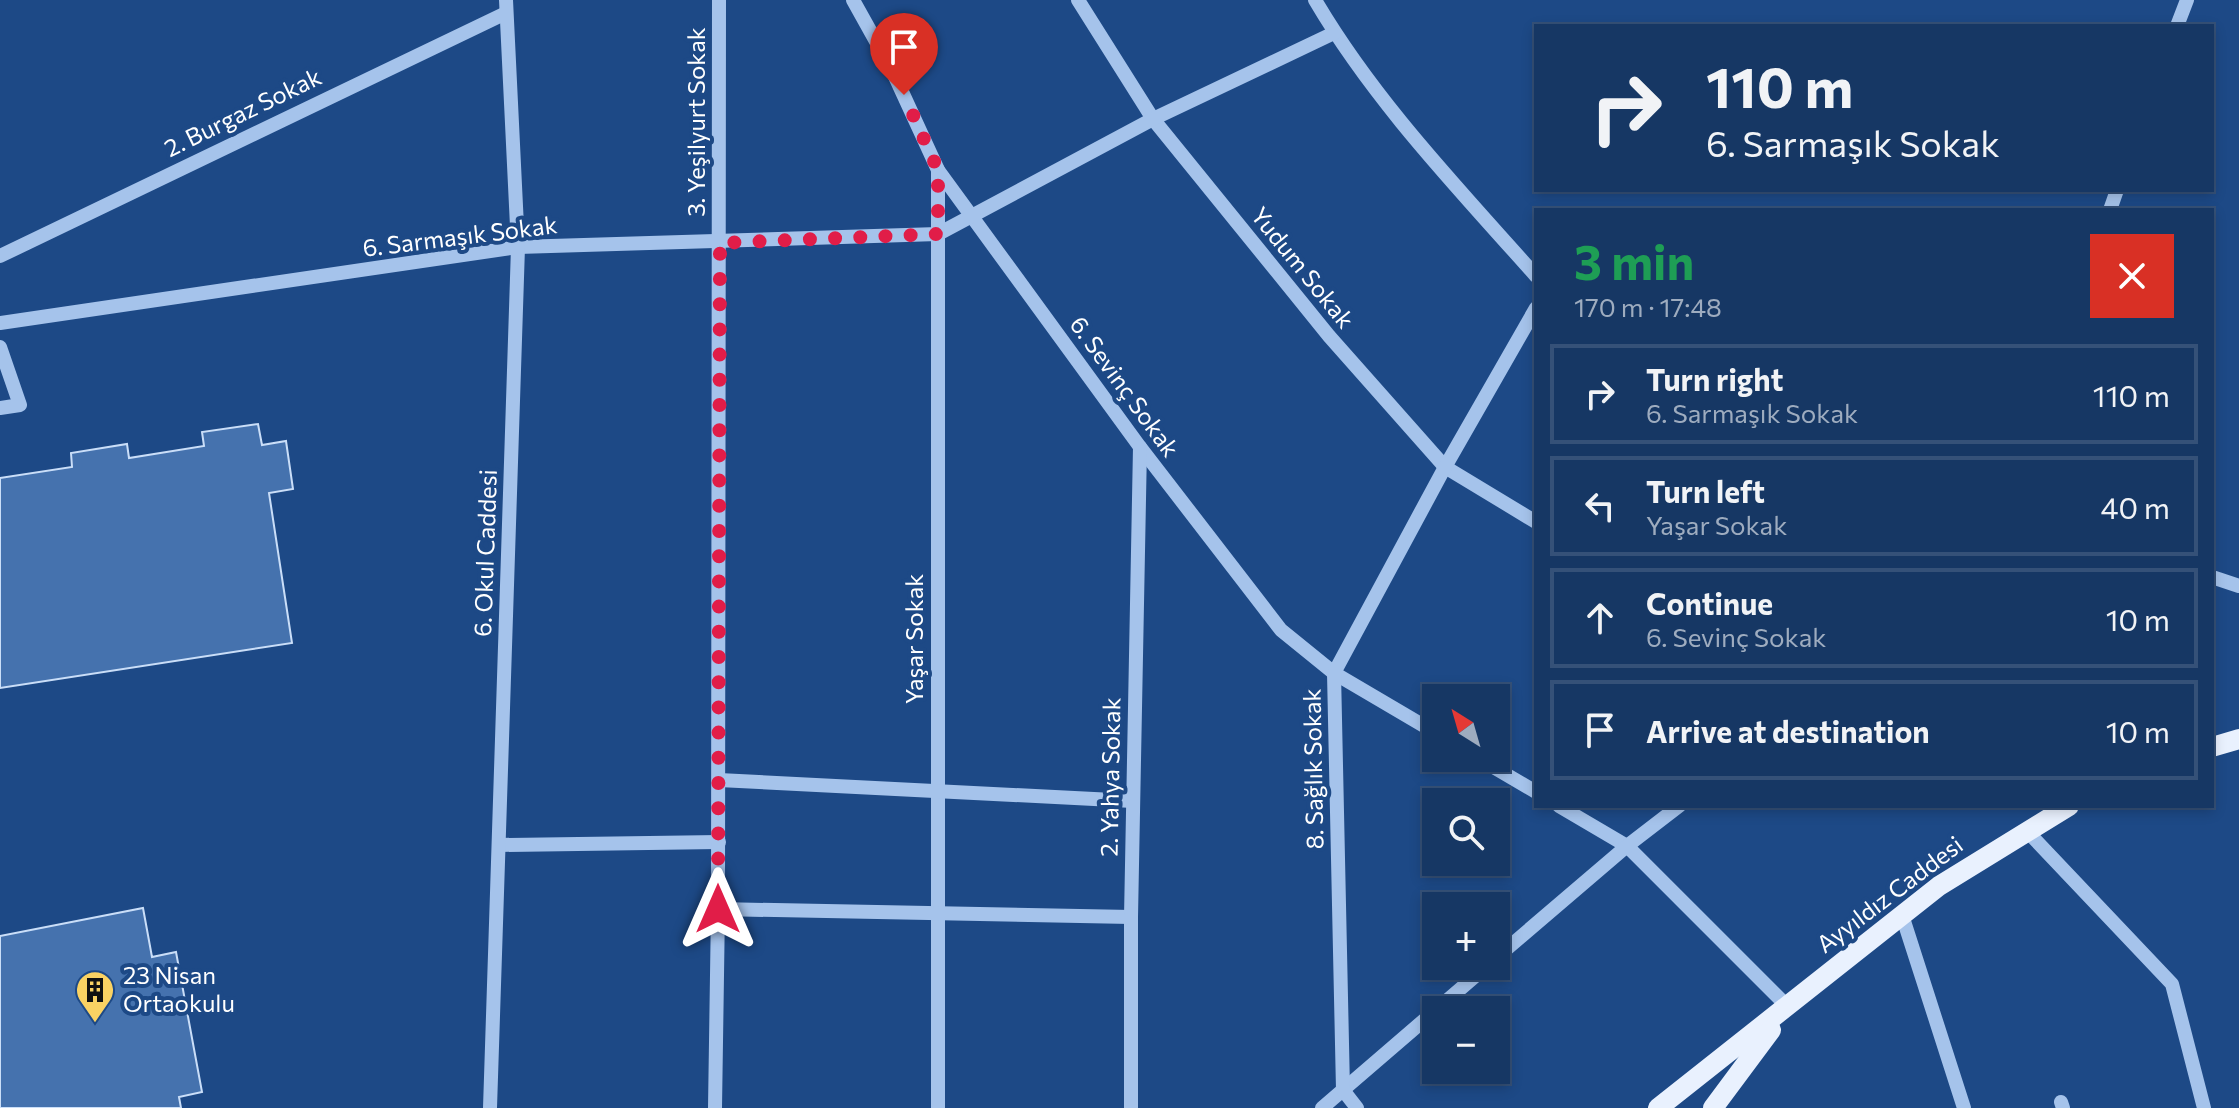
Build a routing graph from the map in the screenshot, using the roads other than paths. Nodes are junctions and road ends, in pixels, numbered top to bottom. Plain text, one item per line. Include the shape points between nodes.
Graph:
1 (719, 0) edge
2 (853, 0) edge
3 (1078, 0) edge
4 (1315, 0) edge
5 (2187, 0) edge
6 (506, 6) edge
7 (2178, 24) edge
8 (1334, 33) junction
9 (1153, 119) junction
10 (938, 170) junction
11 (972, 216) junction
12 (938, 234) junction
13 (720, 243) junction
14 (518, 247) junction
15 (0, 256) edge
16 (1534, 274) edge
17 (1534, 311) edge
18 (0, 323) edge
19 (0, 347) edge
20 (0, 408) edge
21 (1140, 447) junction
22 (1445, 467) junction
23 (1534, 521) edge
24 (2214, 578) edge
25 (2239, 586) edge
26 (1334, 673) junction
27 (1422, 725) edge
28 (2239, 739) edge
29 (2214, 746) edge
30 (1502, 772) edge
31 (719, 780) junction
32 (1534, 791) edge
33 (936, 792) junction
34 (1133, 801) junction
35 (1562, 808) edge
36 (1676, 808) edge
37 (2065, 808) edge
38 (2026, 830) junction
39 (719, 842) junction
40 (499, 845) junction
41 (1627, 846) junction
42 (718, 909) junction
43 (936, 914) junction
44 (1902, 915) junction
45 (1131, 917) junction
46 (1510, 946) edge
47 (1471, 980) edge
48 (1788, 1007) junction
49 (1343, 1090) junction
50 (490, 1108) edge
51 (715, 1108) edge
52 (938, 1108) edge
53 (1131, 1108) edge
54 (1322, 1108) edge
55 (1357, 1108) edge
56 (1658, 1108) edge
57 (1713, 1108) edge
58 (1964, 1108) edge
59 (2204, 1108) edge

1 - 13 street, 3. Yeşilyurt Sokak
2 - 10 street, 6. Sevinç Sokak
3 - 9 street, Yudum Sokak
4 - 8 street
5 - 7 street
6 - 14 street, 6. Okul Caddesi
6 - 15 street, 2. Burgaz Sokak
8 - 9 street, 6. Sarmaşık Sokak
8 - 16 street via 1416,141
9 - 11 street, 6. Sarmaşık Sokak
9 - 22 street, Yudum Sokak via 1329,336
10 - 11 street, 6. Sevinç Sokak
10 - 12 street, Yaşar Sokak
11 - 12 street, 6. Sarmaşık Sokak
11 - 21 street, 6. Sevinç Sokak
12 - 13 street, 6. Sarmaşık Sokak
12 - 33 street, Yaşar Sokak
13 - 14 street, 6. Sarmaşık Sokak
13 - 31 street, 3. Yeşilyurt Sokak
14 - 18 street, 6. Sarmaşık Sokak
14 - 40 street, 6. Okul Caddesi
17 - 22 street, 8. Sağlık Sokak
19 - 20 street via 20,405
21 - 26 street, 6. Sevinç Sokak via 1281,630
21 - 34 street, 2. Yahya Sokak
22 - 23 street, Yudum Sokak
22 - 26 street, 8. Sağlık Sokak
24 - 25 street
26 - 27 street, 6. Sevinç Sokak
26 - 49 street, 8. Sağlık Sokak
28 - 29 main road
30 - 32 street
31 - 33 street
31 - 39 street, 3. Yeşilyurt Sokak
33 - 34 street
33 - 43 street, Yaşar Sokak
34 - 45 street, 2. Yahya Sokak
35 - 41 street
36 - 41 street
37 - 38 main road, Ayyıldız Caddesi
38 - 44 main road, Ayyıldız Caddesi
38 - 59 street via 2172,984
39 - 40 street
39 - 42 street, 3. Yeşilyurt Sokak
40 - 50 street, 6. Okul Caddesi
41 - 46 street
41 - 48 street
42 - 43 street
42 - 51 street, 3. Yeşilyurt Sokak
43 - 45 street
43 - 52 street, Yaşar Sokak
44 - 48 main road, Ayyıldız Caddesi
44 - 58 street
45 - 53 street, 2. Yahya Sokak
47 - 49 street
48 - 56 main road, Ayyıldız Caddesi
48 - 57 main road, Ayyıldız Caddesi
49 - 54 street
49 - 55 street

